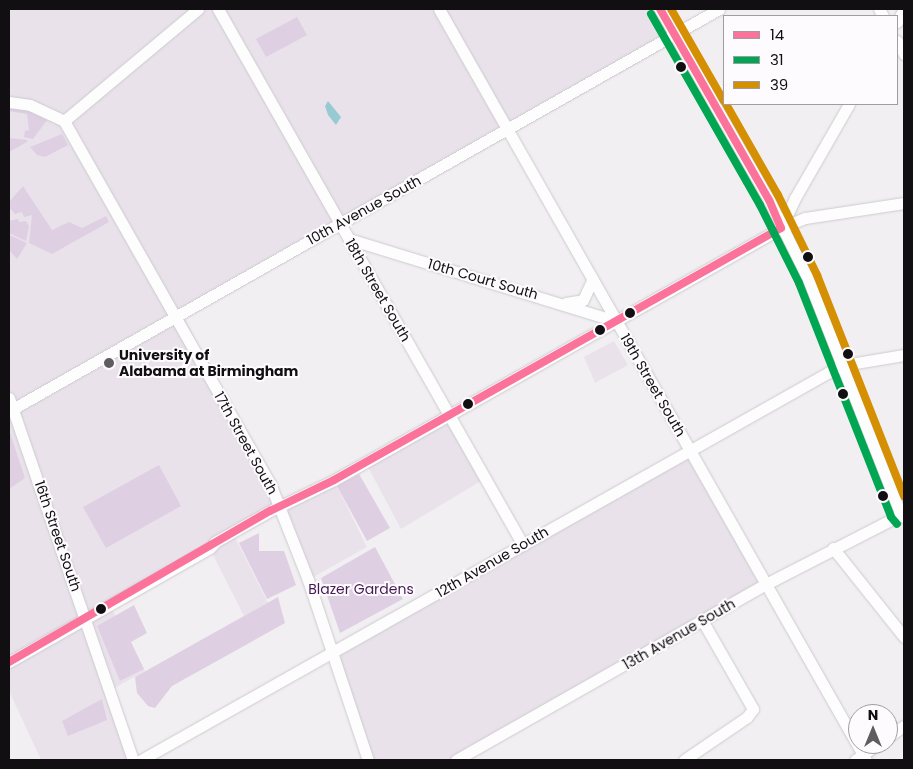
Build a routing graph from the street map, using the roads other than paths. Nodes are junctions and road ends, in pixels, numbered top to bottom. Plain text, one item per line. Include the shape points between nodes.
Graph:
1 (198, 9) edge
2 (218, 9) edge
3 (439, 9) edge
4 (660, 9) edge
5 (719, 9) edge
6 (904, 9) edge
7 (898, 20) edge
8 (674, 34) junction
9 (898, 43) edge
10 (904, 54) edge
11 (9, 102) edge
12 (848, 105) edge
13 (64, 121) junction
14 (507, 128) junction
15 (904, 203) edge
16 (340, 222) junction
17 (781, 228) junction
18 (349, 239) junction
19 (593, 279) junction
20 (566, 303) junction
21 (175, 316) junction
22 (616, 321) junction
23 (904, 355) edge
24 (844, 365) junction
25 (10, 405) edge
26 (449, 415) junction
27 (690, 451) junction
28 (280, 506) junction
29 (903, 515) edge
30 (523, 545) junction
31 (833, 548) junction
32 (766, 584) junction
33 (87, 618) junction
34 (702, 620) junction
35 (904, 637) edge
36 (333, 653) junction
37 (9, 662) edge
38 (862, 758) edge
39 (133, 760) edge
40 (141, 760) edge
41 (368, 760) edge
42 (456, 760) edge
43 (684, 760) edge

1 - 13 street
2 - 16 street, 18th Street South
3 - 14 street, 19th Street South
4 - 8 street
5 - 8 street, 10th Avenue South
6 - 7 street
8 - 14 street, 10th Avenue South
8 - 17 street via 769,200
9 - 10 street
11 - 13 street via 30,105
12 - 17 street
13 - 21 street, 17th Street South
14 - 16 street, 10th Avenue South
14 - 19 street, 19th Street South
15 - 17 street via 805,218
16 - 18 street, 18th Street South
16 - 21 street, 10th Avenue South
17 - 22 street
17 - 24 street via 808,279
18 - 20 street, 10th Court South
18 - 26 street, 18th Street South
19 - 20 street via 583,300
19 - 22 street, 19th Street South
20 - 22 street, 10th Court South
21 - 25 street, 10th Avenue South
21 - 28 street, 17th Street South
22 - 26 street
22 - 27 street, 19th Street South
23 - 24 street, 12th Avenue South
24 - 27 street, 12th Avenue South
24 - 29 street
25 - 33 street, 16th Street South
26 - 28 street
26 - 30 street, 18th Street South
27 - 30 street, 12th Avenue South
27 - 32 street, 19th Street South
28 - 33 street
28 - 36 street, 17th Street South
29 - 31 street, 13th Avenue South
30 - 36 street, 12th Avenue South
31 - 32 street, 13th Avenue South
31 - 35 street
32 - 34 street, 13th Avenue South
32 - 38 street, 19th Street South
33 - 37 street
33 - 39 street, 16th Street South
34 - 42 street, 13th Avenue South
34 - 43 street via 753,711
36 - 40 street, 12th Avenue South
36 - 41 street, 17th Street South

